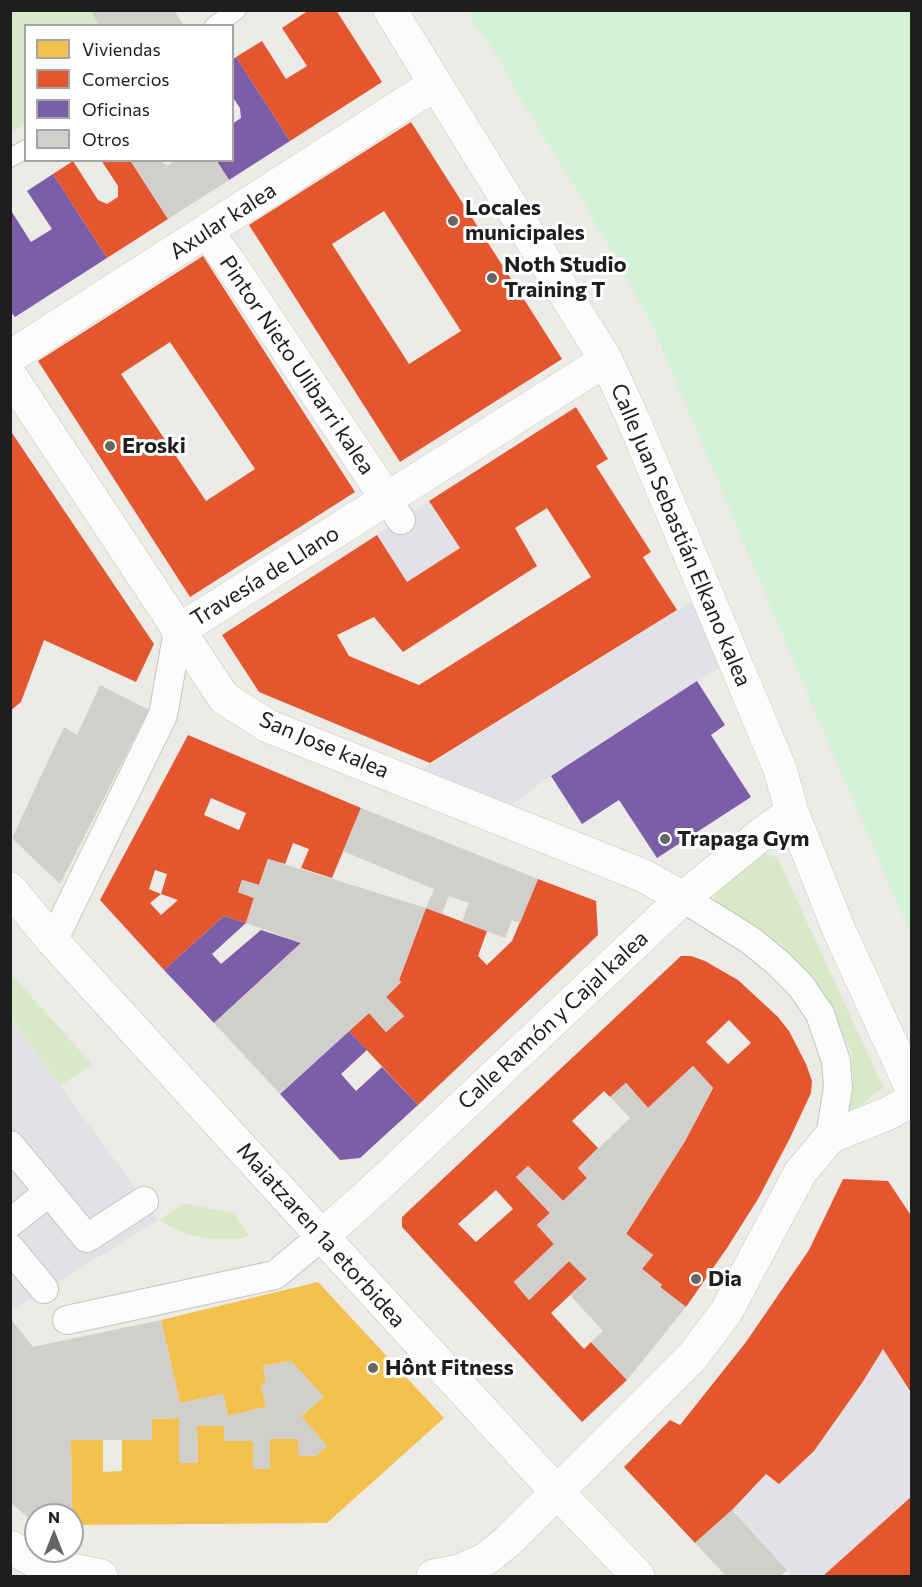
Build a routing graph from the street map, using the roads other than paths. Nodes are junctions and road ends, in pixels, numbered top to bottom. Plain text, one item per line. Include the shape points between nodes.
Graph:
1 (237, 10) edge
2 (390, 10) edge
3 (217, 24) edge
4 (435, 84) junction
5 (24, 150) edge
6 (10, 158) edge
7 (206, 231) junction
8 (10, 357) edge
9 (606, 360) junction
10 (10, 375) edge
11 (394, 509) junction
12 (178, 631) junction
13 (792, 812) junction
14 (10, 889) edge
15 (682, 898) junction
16 (53, 941) junction
17 (912, 1089) edge
18 (912, 1100) edge
19 (830, 1137) junction
20 (10, 1145) edge
21 (49, 1192) junction
22 (144, 1201) dead end
23 (10, 1223) edge
24 (322, 1236) junction
25 (10, 1248) edge
26 (44, 1289) dead end
27 (67, 1320) dead end
28 (558, 1493) junction
29 (10, 1547) edge
30 (101, 1576) edge
31 (433, 1576) edge
32 (638, 1576) edge

1 - 3 lane
2 - 4 street, Calle Juan Sebastián Elkano kalea
4 - 7 street, Axular kalea
4 - 9 street, Calle Juan Sebastián Elkano kalea
5 - 6 lane
7 - 8 street, Axular kalea
7 - 11 street, Pintor Nieto Ulibarri kalea
9 - 11 street, Travesía de Llano
9 - 13 street, Calle Juan Sebastián Elkano kalea via 780,769
10 - 12 street, San Jose kalea
11 - 12 street, Travesía de Llano
12 - 15 street, San Jose kalea via 224,698 268,726 644,876
12 - 16 street, Travesía de Llano via 164,715
13 - 15 street, Calle Ramón y Cajal kalea
13 - 17 street, Calle Juan Sebastián Elkano kalea via 838,930
14 - 16 street, Maiatzaren 1a etorbidea
15 - 19 street via 750,940 777,962 801,986 820,1014 836,1061 838,1087
15 - 24 street, Calle Ramón y Cajal kalea
16 - 24 street, Maiatzaren 1a etorbidea
18 - 19 street
19 - 28 street via 800,1173 726,1312 693,1356
20 - 21 street
21 - 22 street via 87,1238
21 - 23 street
24 - 27 street via 275,1275
24 - 28 street, Maiatzaren 1a etorbidea
25 - 26 street
28 - 31 street via 486,1559 459,1571
28 - 32 street, Maiatzaren 1a etorbidea
29 - 30 street via 39,1563

